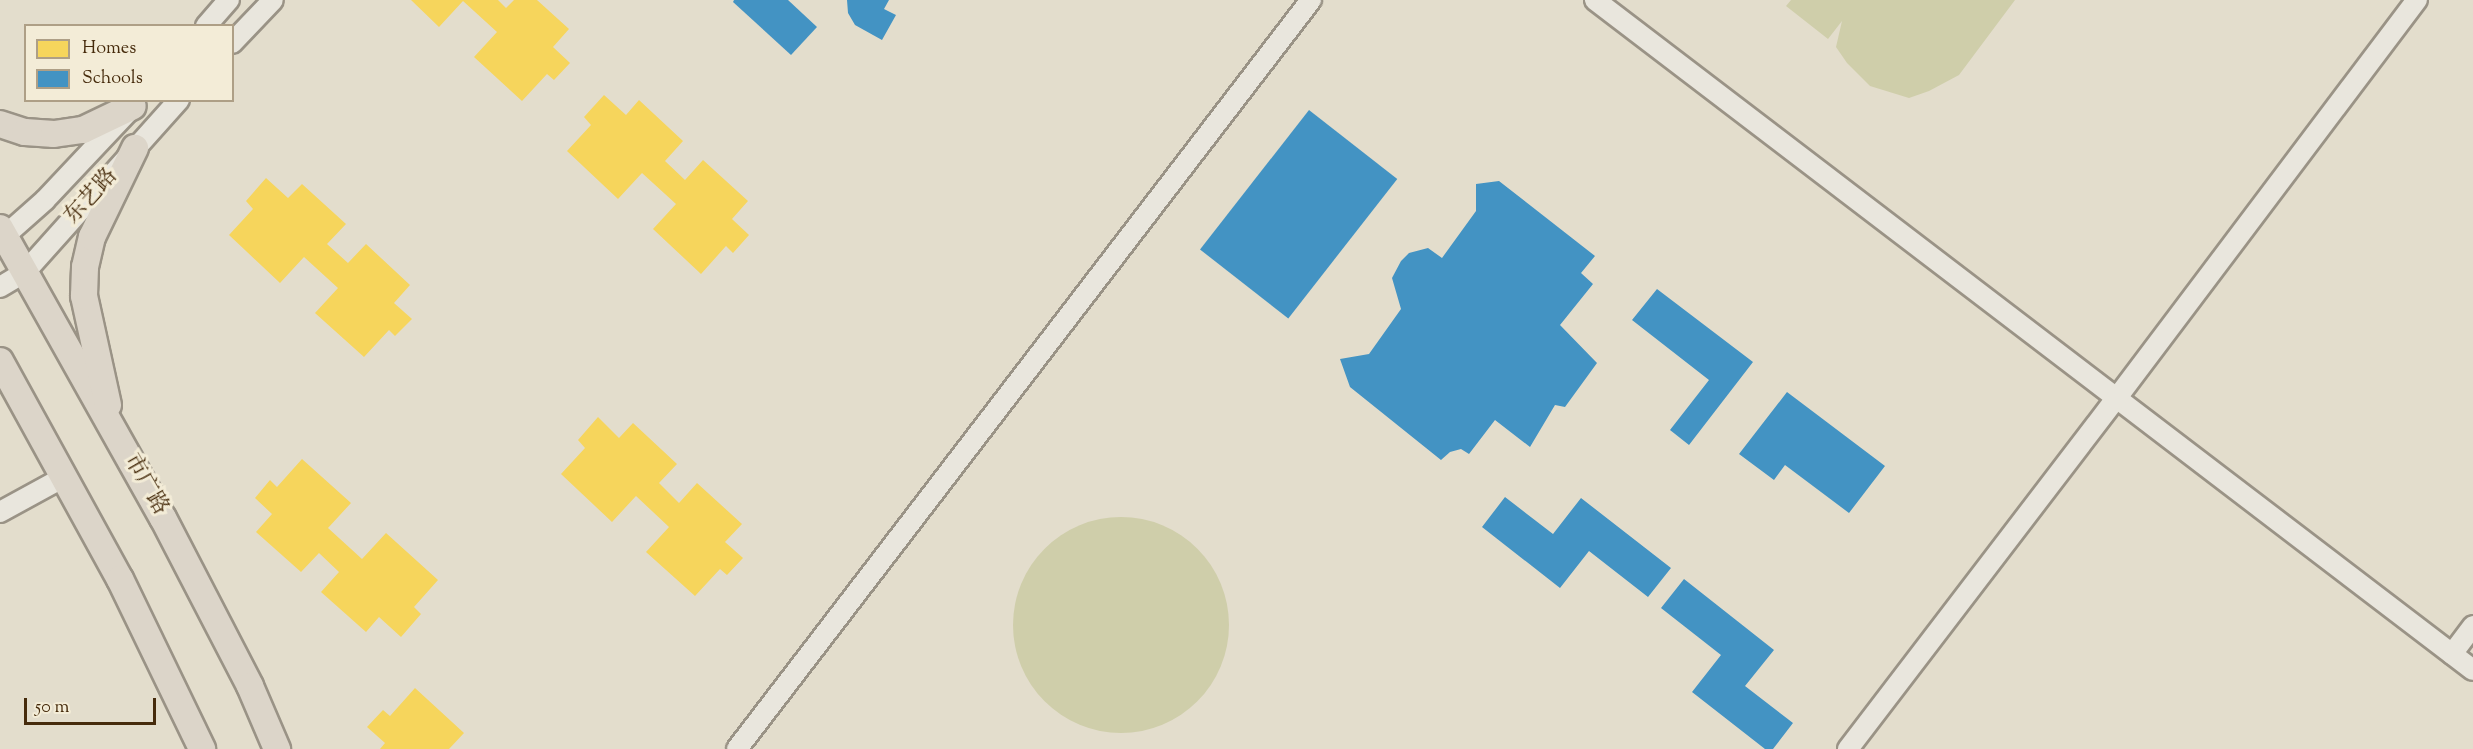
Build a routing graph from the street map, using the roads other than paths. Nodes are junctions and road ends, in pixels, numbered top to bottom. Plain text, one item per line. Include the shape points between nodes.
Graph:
1 (229, 0) edge
2 (273, 0) edge
3 (1311, 0) edge
4 (1595, 0) edge
5 (2416, 0) edge
6 (208, 24) edge
7 (234, 41) edge
8 (177, 102) edge
9 (136, 103) edge
10 (0, 124) edge
11 (135, 148) junction
12 (2, 235) edge
13 (25, 272) junction
14 (0, 287) edge
15 (0, 361) edge
16 (2116, 399) junction
17 (114, 431) junction
18 (64, 477) junction
19 (0, 512) edge
20 (2473, 626) edge
21 (2452, 654) junction
22 (2473, 670) edge
23 (202, 749) edge
24 (277, 749) edge
25 (737, 749) edge
26 (1848, 749) edge

1 - 6 street
2 - 7 street
3 - 25 street
4 - 16 street
5 - 16 street
8 - 11 street, 东艺路
9 - 10 main road via 83,130 25,132
9 - 12 street, 东艺路 via 45,200
11 - 13 street, 东艺路
11 - 17 main road via 92,237 85,267 84,296
12 - 13 main road, 市广路
13 - 14 street, 东艺路
13 - 17 main road, 市广路
15 - 18 main road
16 - 21 street
16 - 26 street
17 - 24 main road, 市广路 via 164,518 250,686
18 - 19 street
18 - 23 main road via 155,649
20 - 21 street
21 - 22 street

